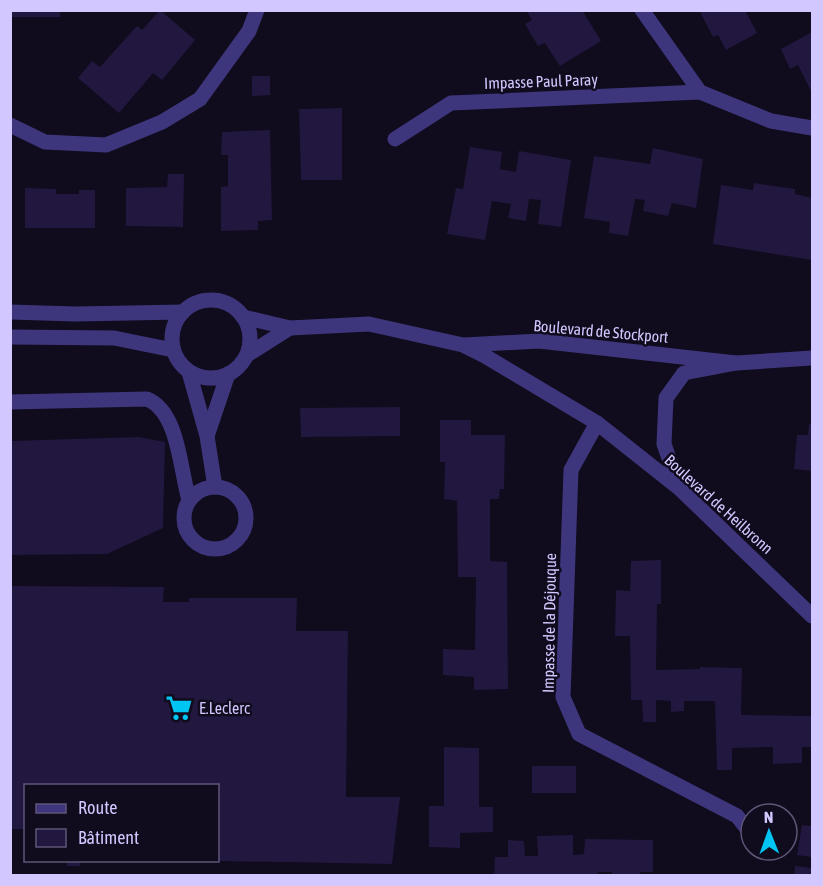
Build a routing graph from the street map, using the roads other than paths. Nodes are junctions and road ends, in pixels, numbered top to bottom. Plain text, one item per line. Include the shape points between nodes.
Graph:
1 (256, 10) edge
2 (642, 10) edge
3 (700, 92) junction
4 (10, 125) edge
5 (813, 128) edge
6 (395, 139) dead end
7 (10, 312) edge
8 (183, 312) junction
9 (243, 317) junction
10 (290, 328) junction
11 (10, 337) edge
12 (462, 345) junction
13 (173, 350) junction
14 (247, 355) junction
15 (813, 358) edge
16 (736, 363) junction
17 (189, 372) junction
18 (228, 374) junction
19 (10, 402) edge
20 (597, 423) junction
21 (207, 436) junction
22 (215, 487) junction
23 (679, 488) junction
24 (189, 500) junction
25 (813, 616) edge
26 (739, 819) edge

1 - 4 street via 249,31 200,99 162,122 106,145 45,142
2 - 3 street
3 - 5 street via 771,121
3 - 6 street, Impasse Paul Paray via 451,103
7 - 8 street
8 - 9 street via 201,301 214,301 233,307
8 - 13 street via 173,330
9 - 10 street
9 - 14 street via 250,337
10 - 12 street via 369,324
10 - 14 street
11 - 13 street via 114,338
12 - 16 street, Boulevard de Stockport via 539,341
12 - 20 street, Boulevard de Heilbronn
13 - 17 street
14 - 18 street
15 - 16 street, Boulevard de Stockport
16 - 23 street, Boulevard de Stockport via 684,373 666,398 663,444
17 - 18 street via 216,378
17 - 21 street
18 - 21 street
19 - 24 street via 147,399 157,403 175,433
20 - 23 street, Boulevard de Heilbronn
20 - 26 street, Impasse de la Déjouque via 571,470 563,697 579,734
21 - 22 street
22 - 24 street via 198,491
22 - 24 street via 234,493 246,513 246,525 232,545 208,549 197,544 184,523
23 - 25 street, Boulevard de Heilbronn

